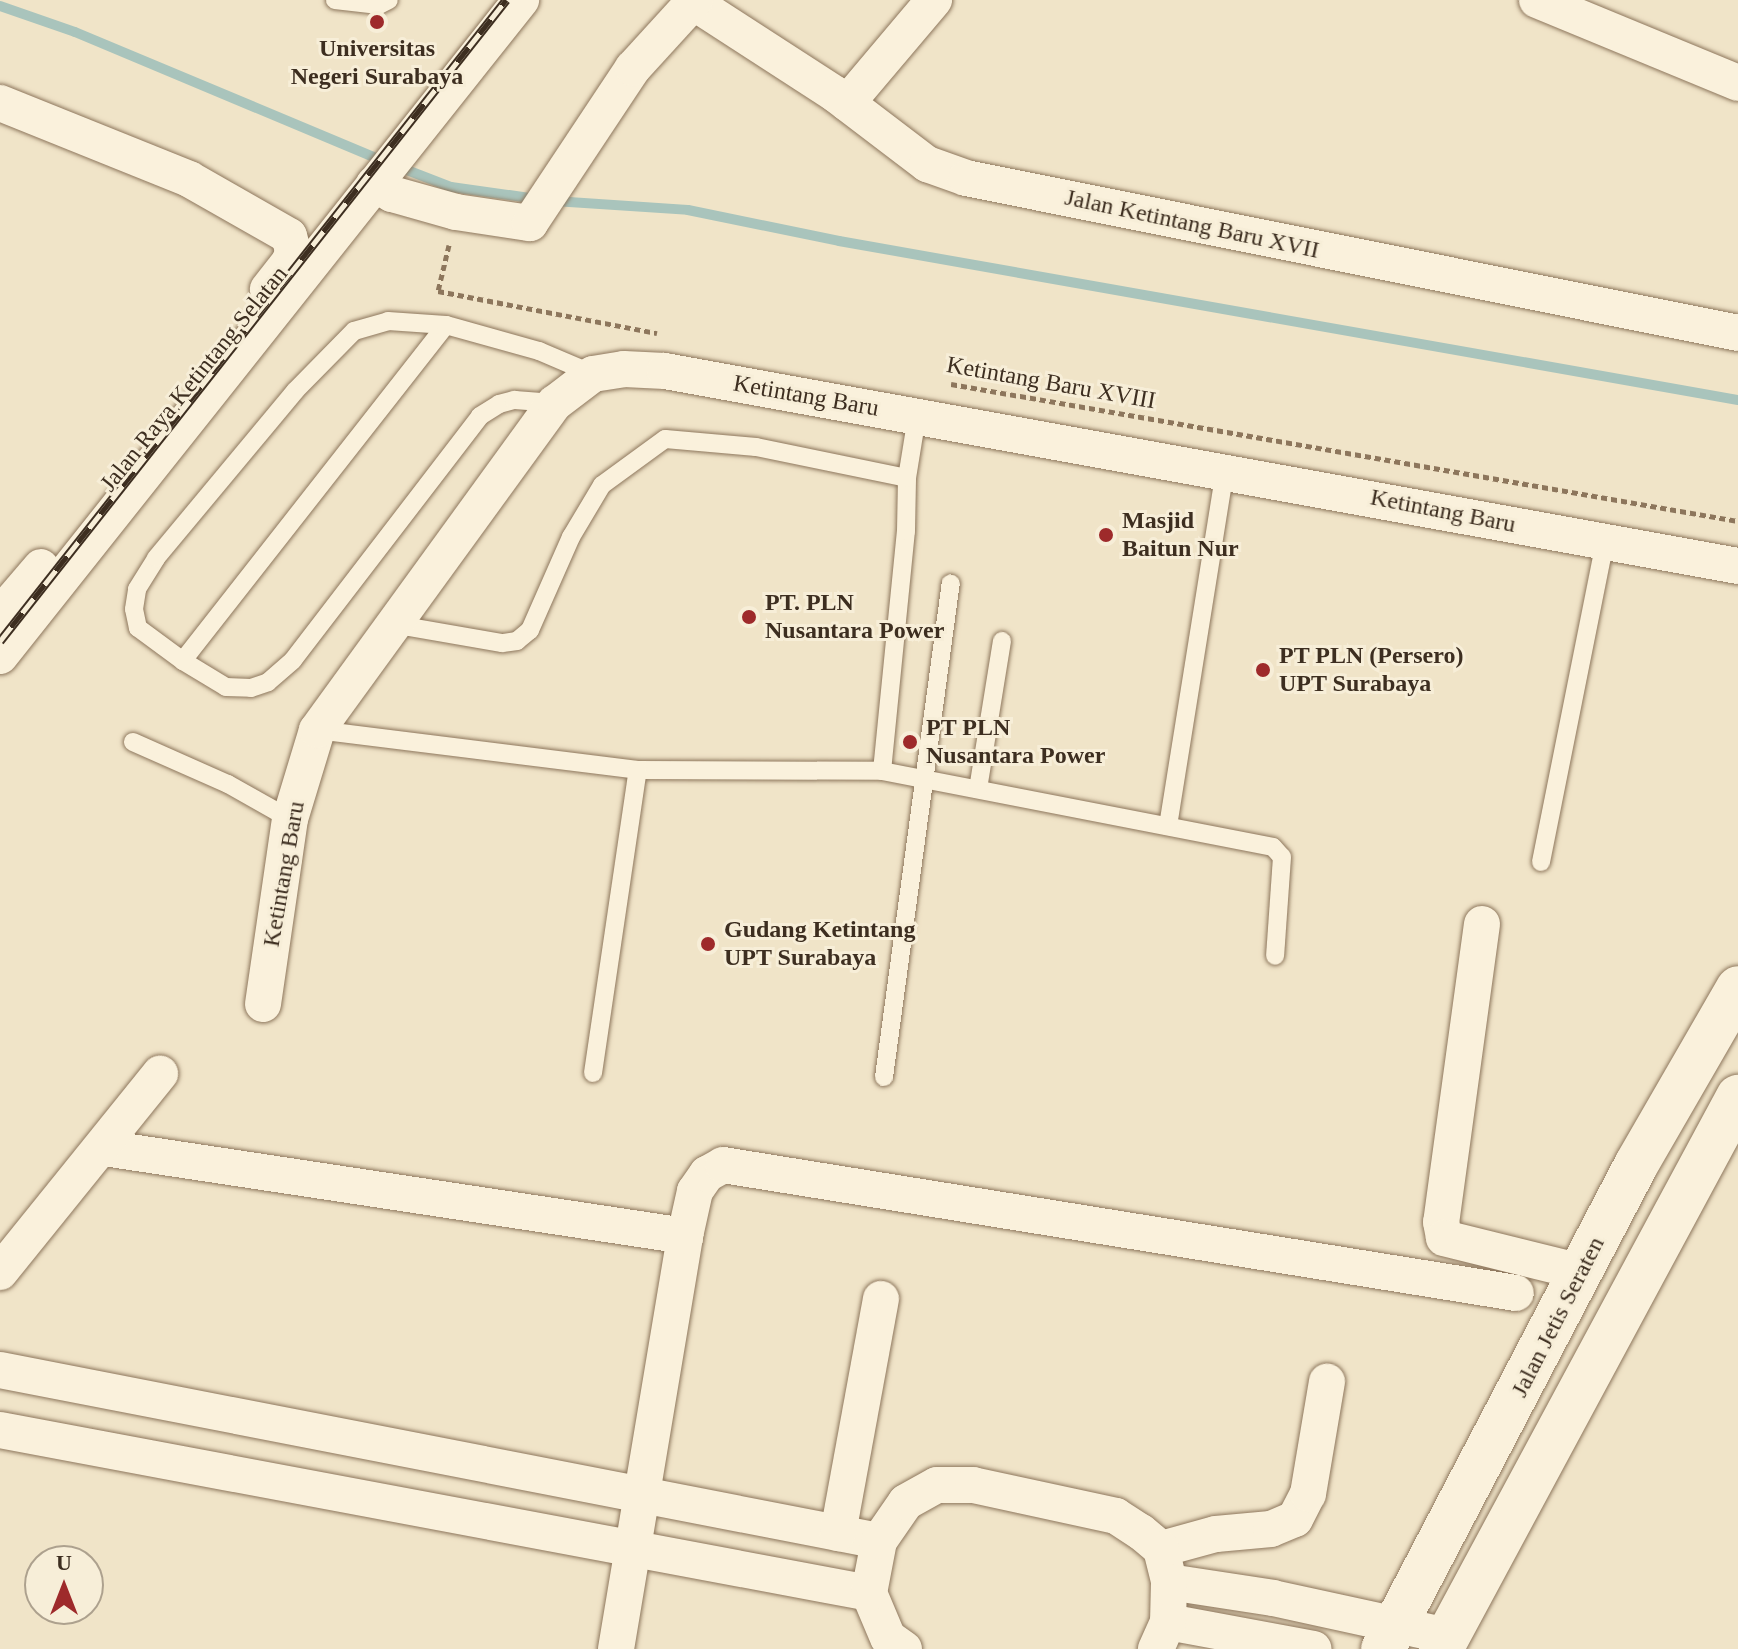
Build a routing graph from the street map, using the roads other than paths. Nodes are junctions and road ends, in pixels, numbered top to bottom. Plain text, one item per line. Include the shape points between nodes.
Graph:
1 (335, 0) edge
2 (389, 0) edge
3 (521, 0) edge
4 (934, 0) edge
5 (1537, 0) edge
6 (694, 1) edge
7 (1738, 83) edge
8 (0, 103) edge
9 (847, 103) junction
10 (380, 175) junction
11 (446, 325) junction
12 (1738, 333) edge
13 (593, 374) junction
14 (555, 403) junction
15 (917, 416) junction
16 (1225, 470) junction
17 (907, 478) junction
18 (1605, 541) junction
19 (1738, 566) edge
20 (951, 584) dead end
21 (0, 615) edge
22 (392, 624) junction
23 (1002, 641) dead end
24 (0, 656) edge
25 (183, 661) junction
26 (317, 730) junction
27 (133, 742) dead end
28 (638, 770) junction
29 (882, 771) junction
30 (925, 781) junction
31 (978, 789) junction
32 (290, 819) junction
33 (1168, 826) junction
34 (1541, 862) dead end
35 (1482, 924) dead end
36 (1275, 956) dead end
37 (1738, 988) edge
38 (263, 1004) dead end
39 (593, 1073) dead end
40 (160, 1074) dead end
41 (884, 1077) dead end
42 (1738, 1097) edge
43 (104, 1148) junction
44 (685, 1236) junction
45 (0, 1272) edge
46 (1581, 1272) junction
47 (1516, 1293) dead end
48 (881, 1299) dead end
49 (0, 1370) edge
50 (1327, 1382) dead end
51 (0, 1430) edge
52 (642, 1495) junction
53 (838, 1533) junction
54 (879, 1541) junction
55 (633, 1549) junction
56 (1165, 1566) junction
57 (869, 1593) junction
58 (1162, 1635) edge
59 (1390, 1637) edge
60 (1444, 1643) edge
61 (616, 1649) edge
62 (904, 1649) edge
63 (1314, 1649) edge

1 - 2 lane via 379,5
3 - 10 street
4 - 9 street
5 - 7 street
6 - 9 street, Jalan Ketintang Baru XVII
6 - 10 street via 633,68 540,209 456,212 392,194
8 - 21 street, Jalan Raya Ketintang Selatan via 189,179 289,236 293,251
9 - 12 street, Jalan Ketintang Baru XVII via 927,164 966,178
10 - 24 street
11 - 13 lane via 539,351
11 - 25 lane
11 - 25 lane via 388,321 354,331 295,391 156,558 137,589 138,628
13 - 14 street, Ketintang Baru
13 - 15 street, Ketintang Baru via 665,371
14 - 22 street, Ketintang Baru
14 - 25 lane via 514,400 480,416 293,660 268,682 226,687
15 - 16 street, Ketintang Baru
15 - 17 lane
16 - 18 street, Ketintang Baru
16 - 33 lane
17 - 22 lane via 756,447 665,439 602,485 571,537 530,630 517,641 502,643
17 - 29 lane
18 - 19 street, Ketintang Baru
18 - 34 lane
20 - 30 lane
22 - 26 street, Ketintang Baru
23 - 31 lane
26 - 28 lane
26 - 32 street, Ketintang Baru
27 - 32 lane via 228,784
28 - 29 lane
28 - 39 lane
29 - 30 lane
30 - 31 lane
30 - 41 lane
31 - 33 lane
32 - 38 street, Ketintang Baru
33 - 36 lane via 1278,849 1282,857
35 - 46 street via 1441,1222 1444,1238
37 - 46 street, Jalan Jetis Seraten
40 - 43 street
42 - 60 street
43 - 44 street
43 - 45 street
44 - 47 street via 695,1191 707,1174 723,1165
44 - 52 street
46 - 59 street, Jalan Jetis Seraten
48 - 53 street
49 - 52 street
50 - 56 street via 1308,1494 1295,1519 1271,1529 1216,1534
51 - 55 street
52 - 53 street
52 - 55 street
53 - 54 street
54 - 56 street via 906,1502 937,1485 973,1485 1116,1516
54 - 57 street
55 - 57 street
55 - 61 street
56 - 58 street
56 - 59 street
57 - 62 street via 888,1638
58 - 63 street
59 - 60 street

